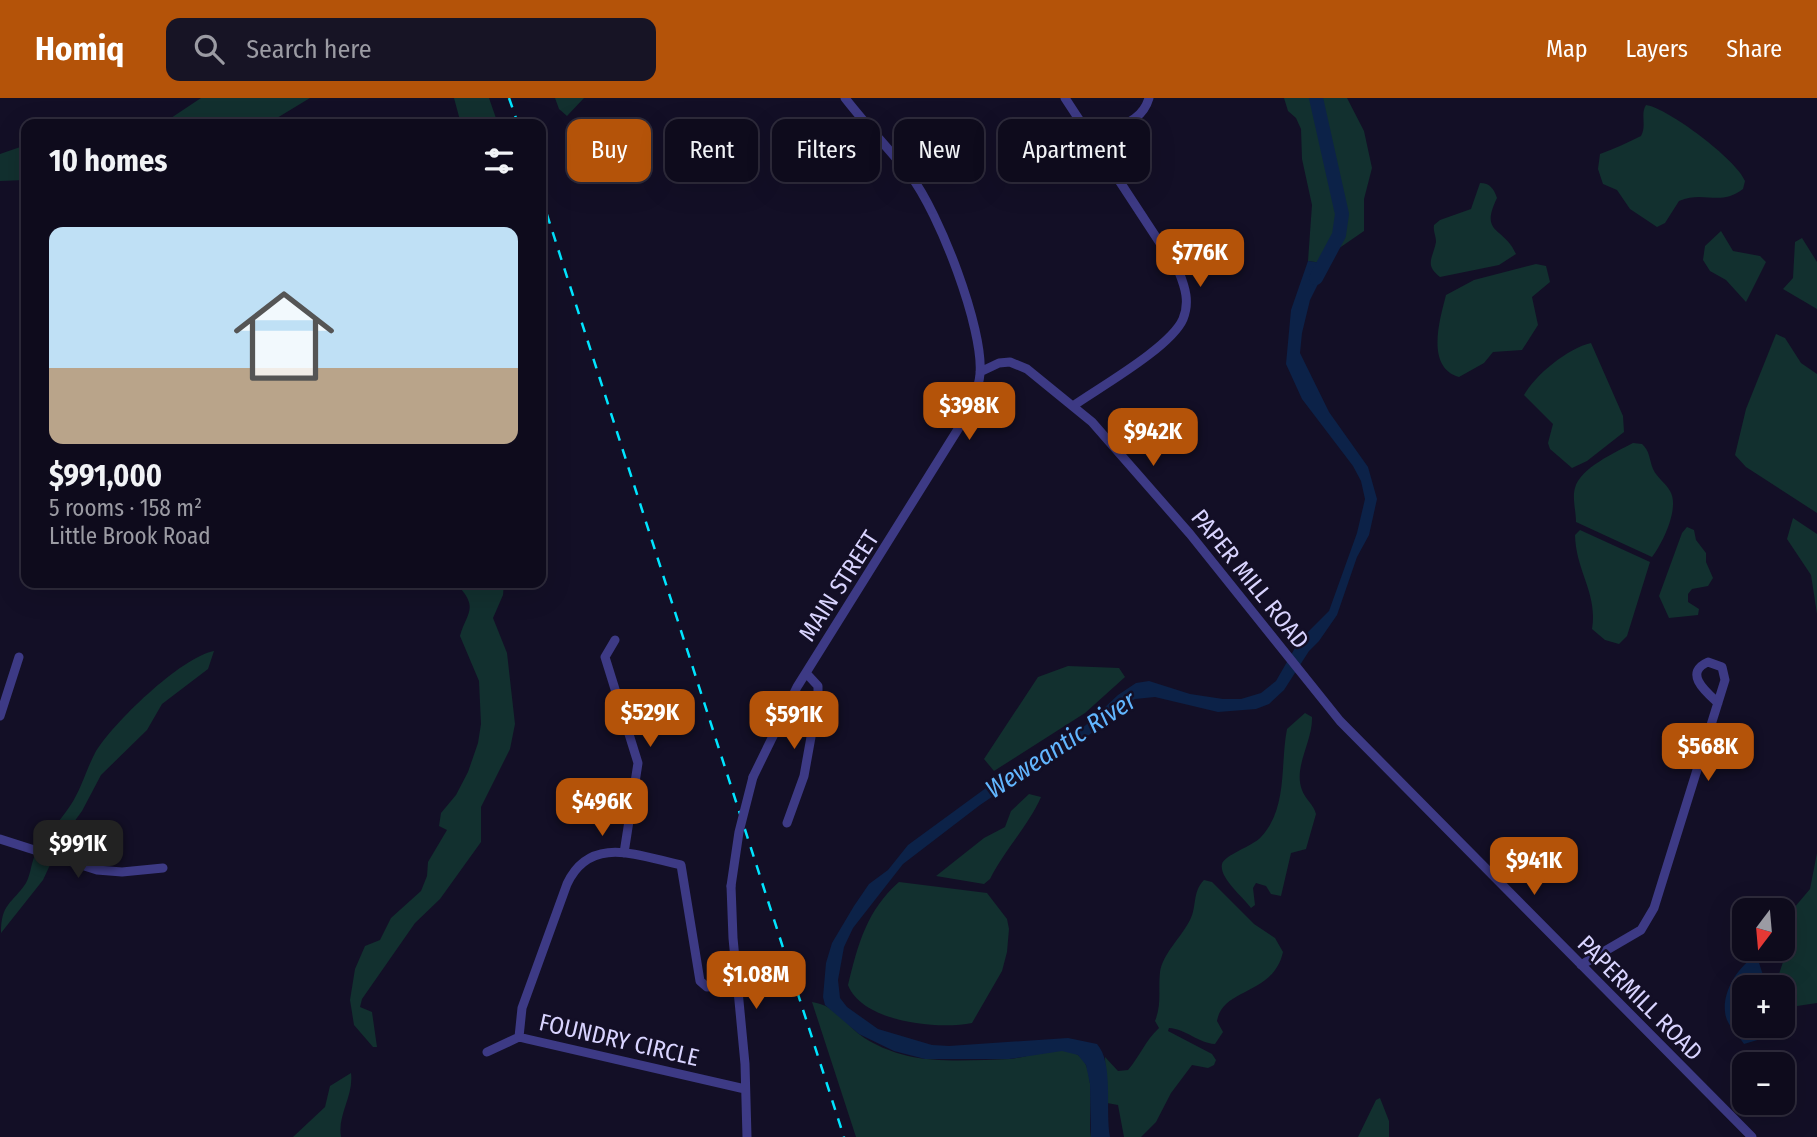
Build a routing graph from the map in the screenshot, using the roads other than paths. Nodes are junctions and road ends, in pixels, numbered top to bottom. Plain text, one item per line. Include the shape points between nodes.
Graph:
1 (845, 98) edge
2 (1065, 98) edge
3 (1149, 98) edge
4 (1078, 119) edge
5 (1134, 119) edge
6 (1119, 182) edge
7 (981, 372) junction
8 (1073, 406) junction
9 (615, 640) dead end
10 (19, 657) dead end
11 (1300, 671) joint
12 (806, 673) junction
13 (1718, 703) dead end
14 (0, 716) edge
15 (787, 823) dead end
16 (0, 839) edge
17 (624, 853) junction
18 (163, 868) dead end
19 (1581, 965) junction
20 (738, 984) junction
21 (519, 1037) junction
22 (487, 1052) dead end
23 (745, 1089) junction
24 (747, 1137) edge
25 (1752, 1137) edge

1 - 7 street, MAIN STREET via 933,211 950,248 977,340
2 - 4 street
3 - 5 street
6 - 8 street via 1179,272 1186,307 1168,339
7 - 8 street, PAPER MILL ROAD via 1010,362 1027,369
7 - 12 street, MAIN STREET via 970,410 945,455
8 - 11 street, PAPER MILL ROAD via 1119,449
9 - 17 street via 605,657 638,763
10 - 14 street
11 - 19 street, PAPERMILL ROAD via 1395,779
12 - 15 street via 818,686 818,698 804,776
12 - 20 street, MAIN STREET, bridge via 762,753 738,832 731,886
13 - 19 street via 1648,921 1630,939
16 - 18 street via 97,870
17 - 20 street via 681,864 700,981 707,986
17 - 21 street via 598,853 576,866 522,1008
19 - 25 street, PAPERMILL ROAD
20 - 23 street, MAIN STREET
21 - 22 street, FOUNDRY CIRCLE
21 - 23 street, FOUNDRY CIRCLE
23 - 24 street, MAIN STREET

